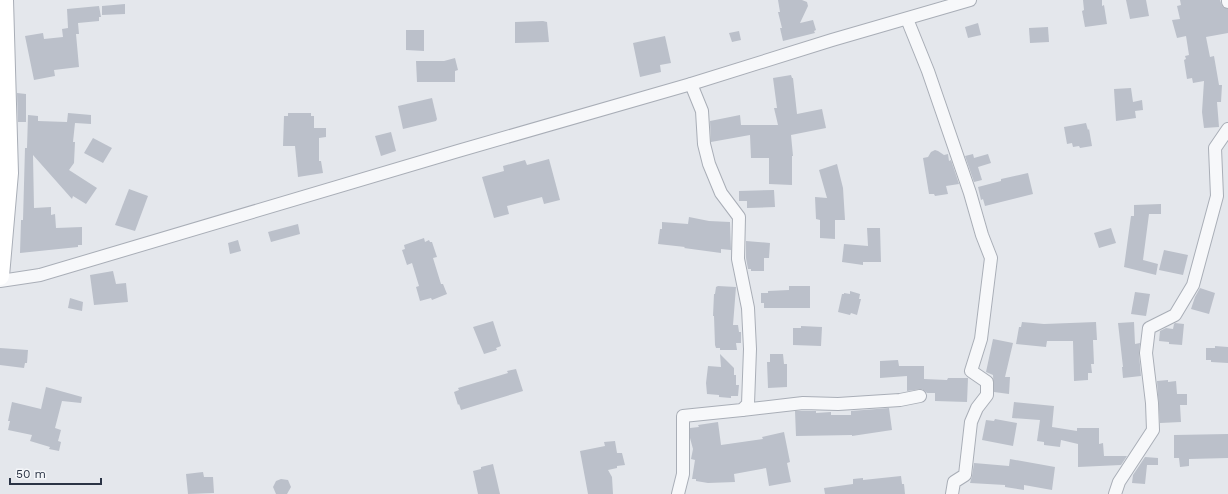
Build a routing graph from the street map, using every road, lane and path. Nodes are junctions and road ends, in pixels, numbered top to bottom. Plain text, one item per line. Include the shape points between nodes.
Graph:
1 (4, 0) edge
2 (970, 0) edge
3 (907, 18) junction
4 (691, 84) junction
5 (1228, 129) edge
6 (0, 276) edge
7 (0, 280) edge
8 (920, 396) dead end
9 (742, 410) junction
10 (678, 494) edge
11 (952, 494) edge
12 (1115, 494) edge

1 - 6 street via 9,173
2 - 3 street
3 - 4 street
3 - 11 street via 928,70 991,258 981,339 971,371 987,382 987,395 971,422 965,475 954,482
4 - 7 street via 40,275
4 - 9 street via 702,111 704,144 709,164 721,193 738,217 738,259 748,308 750,348 748,404
5 - 12 street via 1216,148 1217,196 1193,285 1175,315 1149,328 1146,353 1153,430 1119,482
8 - 9 street via 900,400 838,404 803,403
9 - 10 street via 683,416 684,474

